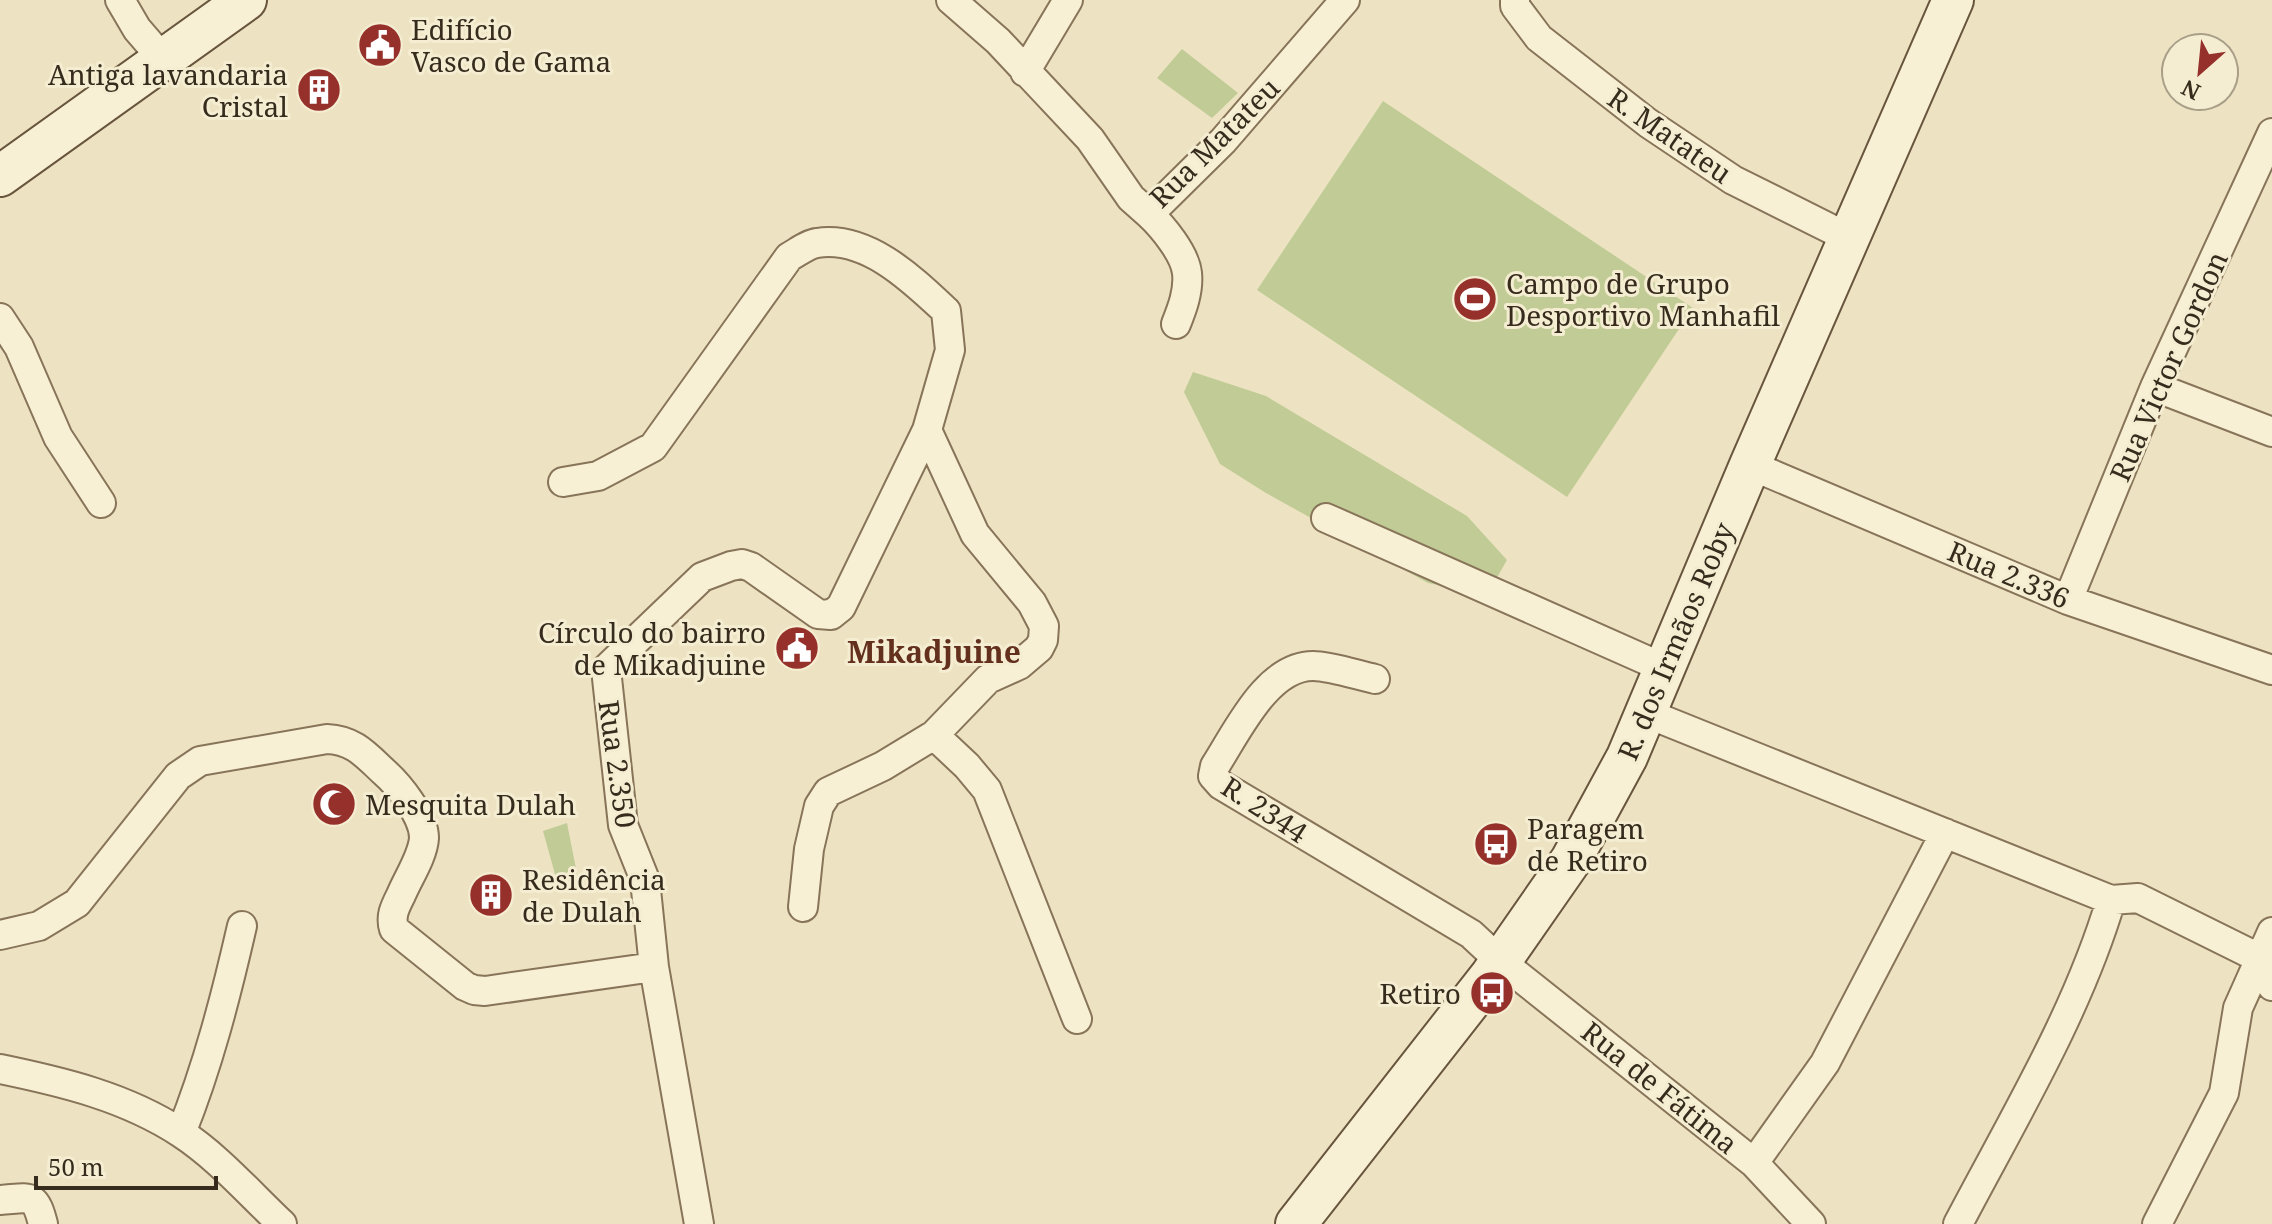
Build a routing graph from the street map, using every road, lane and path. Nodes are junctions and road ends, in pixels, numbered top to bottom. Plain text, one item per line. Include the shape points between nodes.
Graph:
1 (120, 0) edge
2 (246, 0) edge
3 (951, 0) edge
4 (1068, 0) edge
5 (1345, 0) edge
6 (1515, 0) edge
7 (1953, 0) edge
8 (162, 58) junction
9 (1025, 72) junction
10 (2272, 133) edge
11 (0, 176) edge
12 (1149, 214) junction
13 (1851, 239) junction
14 (0, 318) edge
15 (1176, 324) dead end
16 (2155, 387) junction
17 (927, 430) junction
18 (2272, 432) edge
19 (1750, 465) junction
20 (563, 482) dead end
21 (101, 503) dead end
22 (1326, 518) dead end
23 (2068, 600) junction
24 (1664, 668) junction
25 (2272, 670) edge
26 (1375, 679) dead end
27 (1646, 713) junction
28 (934, 735) junction
29 (1945, 833) junction
30 (2111, 900) junction
31 (803, 907) dead end
32 (242, 926) dead end
33 (2272, 932) edge
34 (0, 935) edge
35 (1500, 961) junction
36 (654, 967) junction
37 (2265, 975) edge
38 (1077, 1019) dead end
39 (0, 1069) edge
40 (181, 1133) junction
41 (1754, 1163) junction
42 (0, 1200) edge
43 (1797, 1219) edge
44 (43, 1224) edge
45 (282, 1224) edge
46 (699, 1224) edge
47 (1296, 1224) edge
48 (1958, 1224) edge
49 (2157, 1224) edge

1 - 8 street
2 - 8 street
3 - 9 street, Rua Matateu
4 - 9 street
5 - 12 street, Rua Matateu via 1223,141
6 - 13 street, R. Matateu via 1539,38 1648,123 1733,180
7 - 13 street, R. dos Irmãos Roby
8 - 11 street
9 - 12 street, Rua Matateu via 1090,139 1131,198
10 - 16 street, Rua Victor Gordon
12 - 15 street via 1166,229 1187,272 1185,301
13 - 19 street, R. dos Irmãos Roby
14 - 21 street via 19,347 58,437
16 - 18 street
16 - 23 street, Rua Victor Gordon
17 - 20 street via 950,350 946,311 902,270 847,243 815,243 789,257 653,447 598,476
17 - 28 street via 975,534 1032,603 1044,626 1039,648 1019,665 988,679
17 - 36 street, Rua 2.350 via 841,607 831,615 818,614 742,564 702,577 609,665 605,675 623,825 645,880
19 - 23 street, Rua 2.336
19 - 24 street, R. dos Irmãos Roby
22 - 24 street
23 - 25 street, Rua 2.336
24 - 27 street, R. dos Irmãos Roby
26 - 35 street, R. 2344 via 1313,666 1287,673 1264,690 1213,776 1471,934
27 - 29 street
27 - 35 street, R. dos Irmãos Roby via 1571,860
28 - 31 street via 828,792 819,806 809,849
28 - 38 street via 987,790
29 - 30 street
29 - 41 street via 1825,1063
30 - 37 street via 2138,898 2251,954
30 - 48 street via 2074,999
32 - 40 street via 227,992
33 - 37 street
34 - 36 street via 39,926 77,903 178,776 200,761 327,739 355,745 400,787 423,827 420,853 392,913 394,929 465,986 485,991
35 - 41 street, Rua de Fátima
35 - 47 street, R. dos Irmãos Roby
36 - 46 street, Rua 2.350
37 - 49 street via 2238,1008 2224,1093
39 - 40 street via 110,1097
40 - 45 street
41 - 43 street, Rua de Fátima
42 - 44 street via 32,1200

